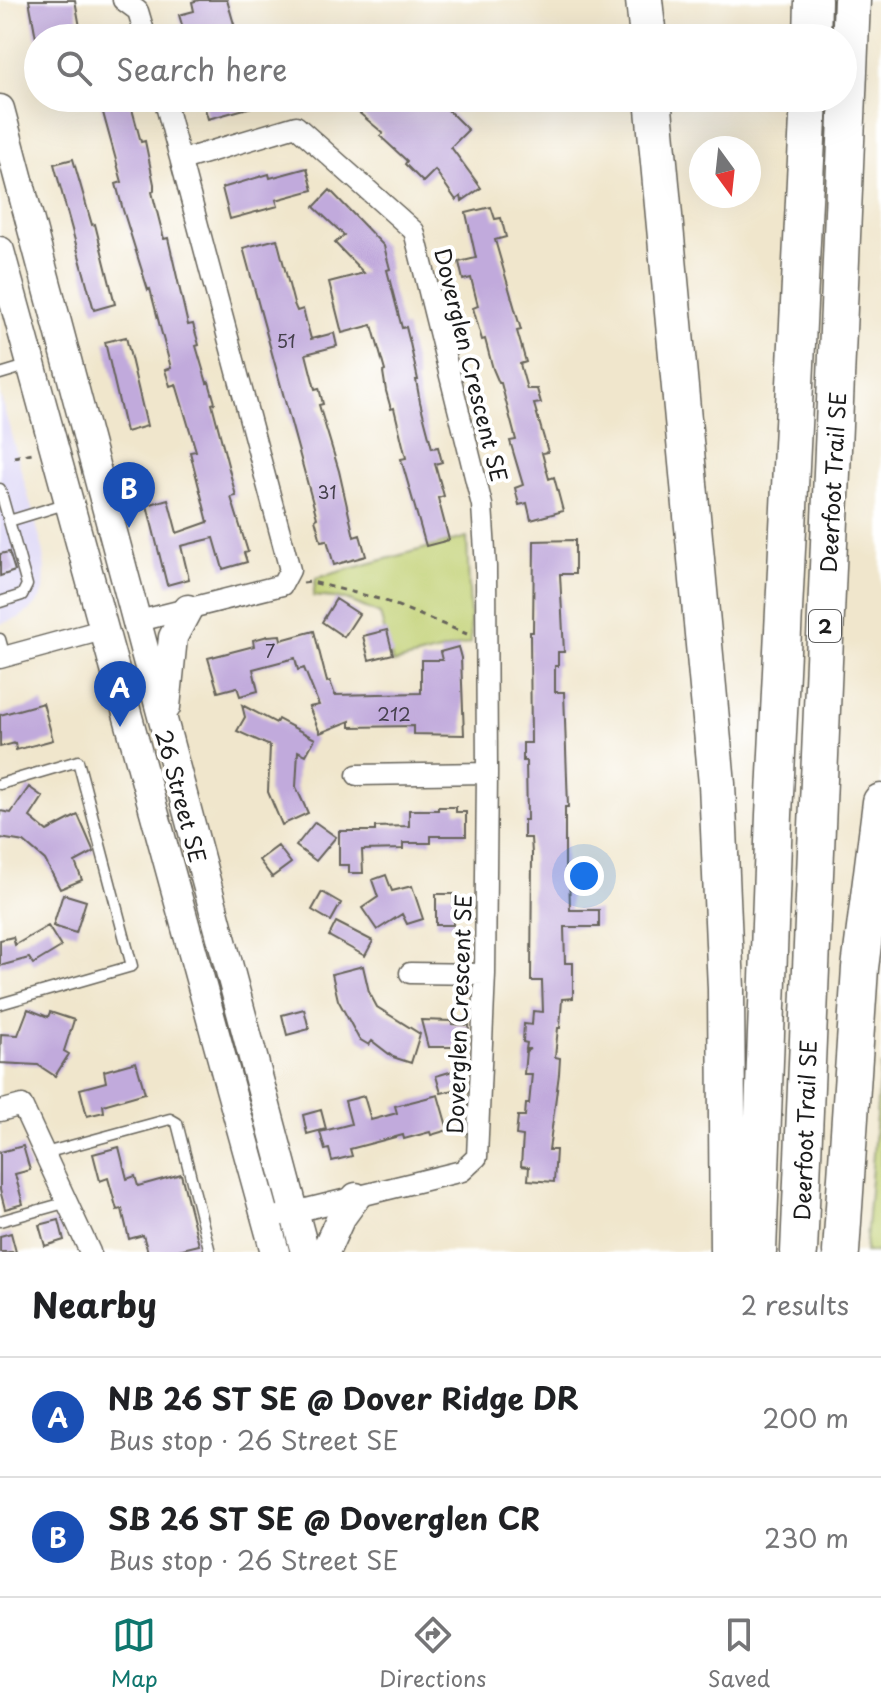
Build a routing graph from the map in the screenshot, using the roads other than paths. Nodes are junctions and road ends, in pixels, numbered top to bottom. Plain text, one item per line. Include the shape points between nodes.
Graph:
1 (123, 0) edge
2 (644, 0) edge
3 (813, 0) edge
4 (852, 0) edge
5 (142, 24) edge
6 (647, 24) edge
7 (812, 24) edge
8 (851, 24) edge
9 (168, 112) edge
10 (654, 112) edge
11 (808, 112) edge
12 (847, 112) edge
13 (2, 127) edge
14 (182, 160) junction
15 (0, 251) edge
16 (31, 364) junction
17 (0, 374) edge
18 (0, 489) edge
19 (70, 502) junction
20 (9, 521) junction
21 (0, 602) edge
22 (188, 609) junction
23 (135, 622) junction
24 (106, 629) junction
25 (2, 651) edge
26 (164, 727) junction
27 (487, 773) junction
28 (357, 775) dead end
29 (0, 784) edge
30 (881, 802) edge
31 (410, 973) dead end
32 (485, 974) junction
33 (0, 1004) edge
34 (0, 1111) edge
35 (45, 1153) junction
36 (356, 1197) junction
37 (68, 1202) junction
38 (294, 1211) junction
39 (267, 1219) junction
40 (0, 1221) edge
41 (90, 1252) edge
42 (210, 1252) edge
43 (275, 1252) edge
44 (305, 1252) edge
45 (325, 1252) edge
46 (728, 1252) edge
47 (758, 1252) edge
48 (799, 1252) edge
49 (841, 1252) edge

1 - 5 street via 138,11
2 - 6 highway
3 - 7 highway
4 - 8 highway, Deerfoot Trail SE / 2
9 - 14 street
10 - 46 highway via 717,784 726,989
11 - 47 highway, Deerfoot Trail SE / 2
12 - 48 highway, Deerfoot Trail SE / 2
13 - 23 street, 26 Street SE
14 - 22 street via 290,570 282,585
14 - 27 street, Doverglen Crescent SE via 296,126 414,231 482,505
15 - 16 street, 26 Street SE
16 - 17 lane
16 - 19 street, 26 Street SE
18 - 20 lane
19 - 20 lane
19 - 24 street, 26 Street SE
20 - 21 lane via 27,585 22,595
22 - 23 street
22 - 26 street via 173,637
23 - 24 street
23 - 26 street, 26 Street SE
24 - 25 street
24 - 39 street, 26 Street SE
26 - 38 street, 26 Street SE
27 - 28 street
27 - 32 street, Doverglen Crescent SE
29 - 33 lane via 78,761 132,966
30 - 49 highway via 860,968
31 - 32 street
32 - 36 street, Doverglen Crescent SE via 477,1157 462,1171
34 - 35 street via 22,1105
35 - 37 street
35 - 42 lane via 170,1119 177,1123
36 - 38 street, Doverglen Crescent SE
36 - 45 street
37 - 40 lane
37 - 41 street
38 - 39 street, Doverglen Crescent SE
38 - 44 street, 26 Street SE
39 - 43 street, 26 Street SE

